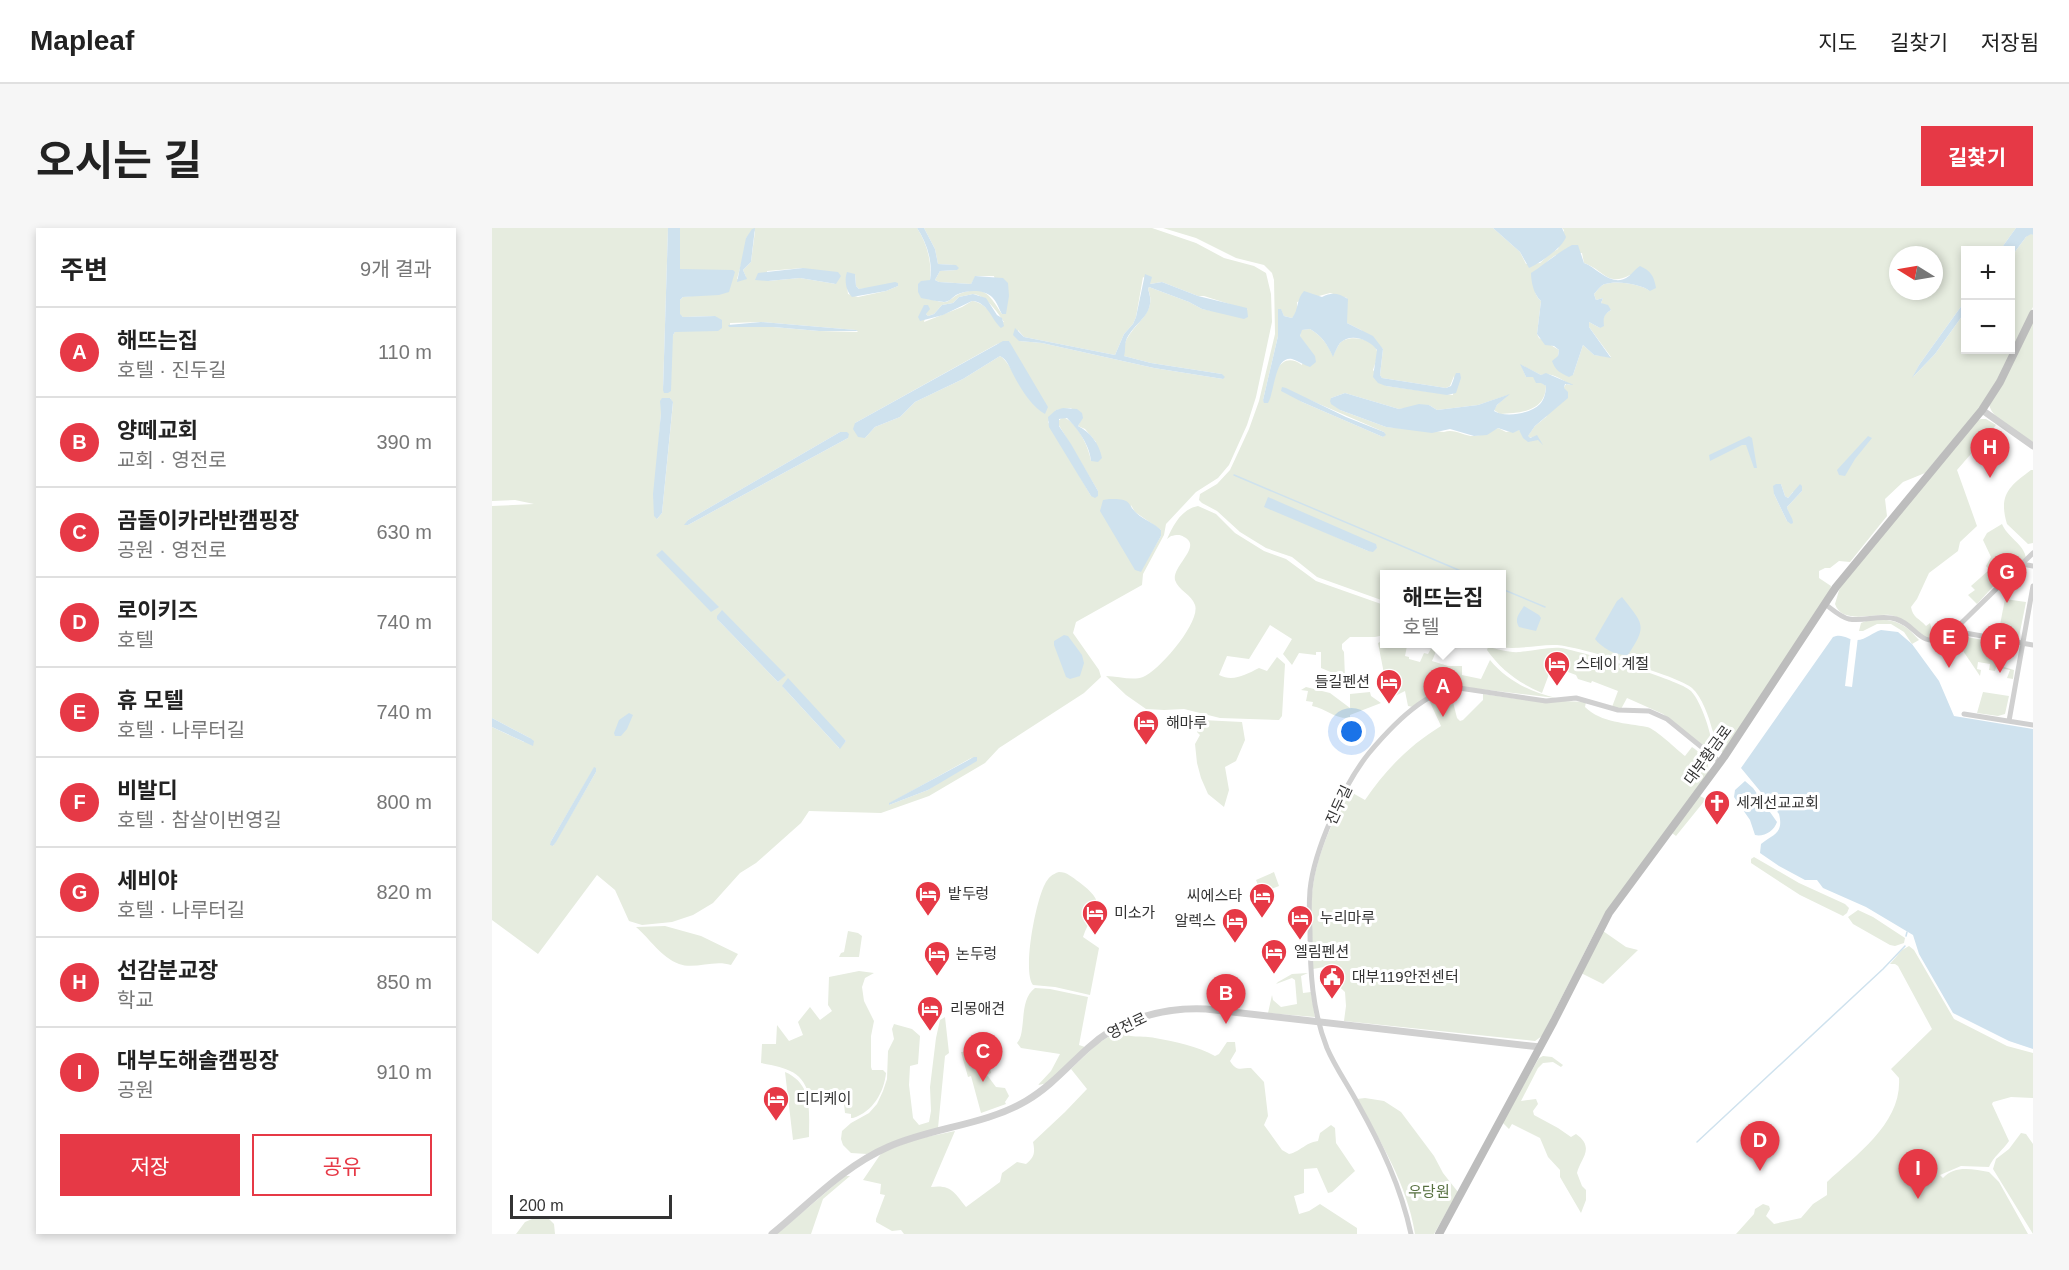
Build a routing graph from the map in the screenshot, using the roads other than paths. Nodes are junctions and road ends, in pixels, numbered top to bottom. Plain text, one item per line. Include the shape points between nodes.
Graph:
1 (2033, 314) edge
2 (1982, 410) junction
3 (2033, 446) edge
4 (2033, 553) edge
5 (2022, 564) junction
6 (2033, 566) edge
7 (2033, 586) edge
8 (1825, 604) junction
9 (1954, 630) junction
10 (2023, 642) junction
11 (2033, 645) edge
12 (1964, 714) dead end
13 (2009, 721) junction
14 (2033, 725) edge
15 (1720, 762) junction
16 (1318, 1022) junction
17 (1540, 1047) junction
18 (772, 1234) edge
19 (1411, 1234) edge
20 (1439, 1234) edge

1 - 2 main road, 대부황금로
2 - 3 street
2 - 8 main road, 대부황금로
4 - 5 street
5 - 6 street
5 - 9 street
7 - 10 street
8 - 9 street via 1847,619 1892,617 1904,621 1929,641 1945,639
8 - 15 main road, 대부황금로
9 - 10 street
10 - 11 street
10 - 13 street
12 - 13 street
13 - 14 street
15 - 16 street, 진두길 via 1667,719 1649,711 1618,710 1576,698 1546,701 1459,688 1427,698 1382,738 1360,764 1317,858 1310,890 1310,929 1311,978
15 - 17 main road, 대부황금로 via 1609,913
16 - 17 street, 영전로
16 - 18 street, 영전로 via 1195,1009 1137,1019 1097,1040 1050,1084 1016,1106 873,1154
16 - 19 street, 진두길 via 1393,1174
17 - 20 main road, 대부황금로

